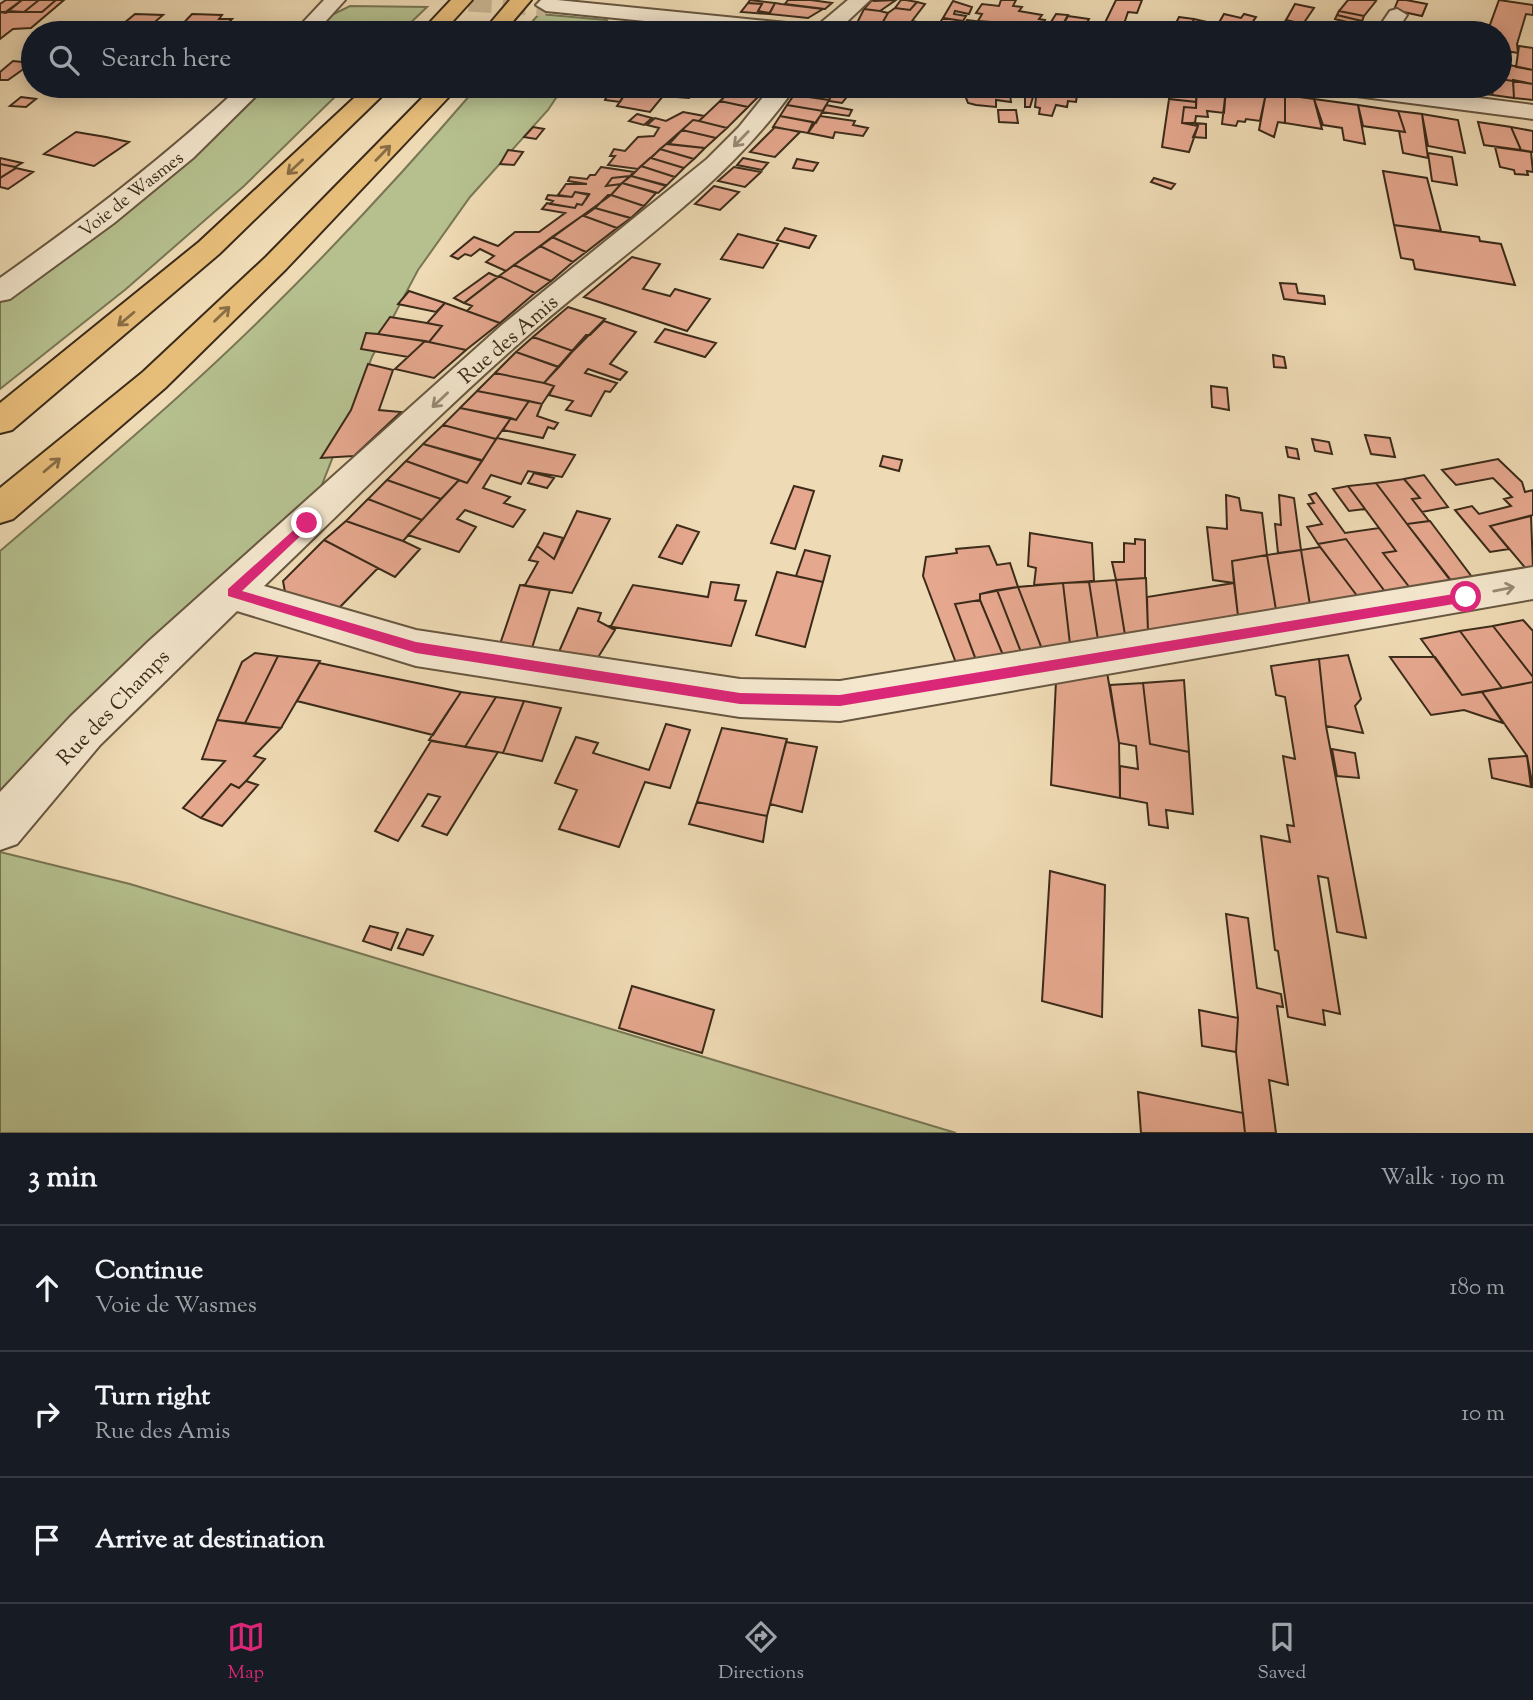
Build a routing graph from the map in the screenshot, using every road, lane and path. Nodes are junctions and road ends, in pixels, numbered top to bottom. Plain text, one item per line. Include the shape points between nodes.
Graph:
1 (335, 0) edge
2 (462, 0) edge
3 (521, 0) edge
4 (860, 0) edge
5 (546, 5) dead end
6 (315, 21) edge
7 (442, 21) edge
8 (503, 21) edge
9 (704, 21) edge
10 (836, 21) edge
11 (241, 98) edge
12 (367, 98) edge
13 (435, 98) edge
14 (775, 98) edge
15 (1441, 98) edge
16 (1533, 112) edge
17 (0, 292) edge
18 (0, 421) edge
19 (0, 509) edge
20 (1533, 583) edge
21 (232, 593) junction
22 (0, 827) edge

1 - 6 street
2 - 7 highway
3 - 8 highway
4 - 10 street
5 - 9 street
11 - 17 street, Voie de Wasmes via 184,153
12 -> 18 highway via 209,248
19 -> 13 highway via 172,362 276,263
14 -> 21 street, Rue des Amis via 716,164 513,332
15 - 16 street
21 -> 20 street via 416,648 740,698 840,701
21 - 22 street, Rue des Champs via 85,732

